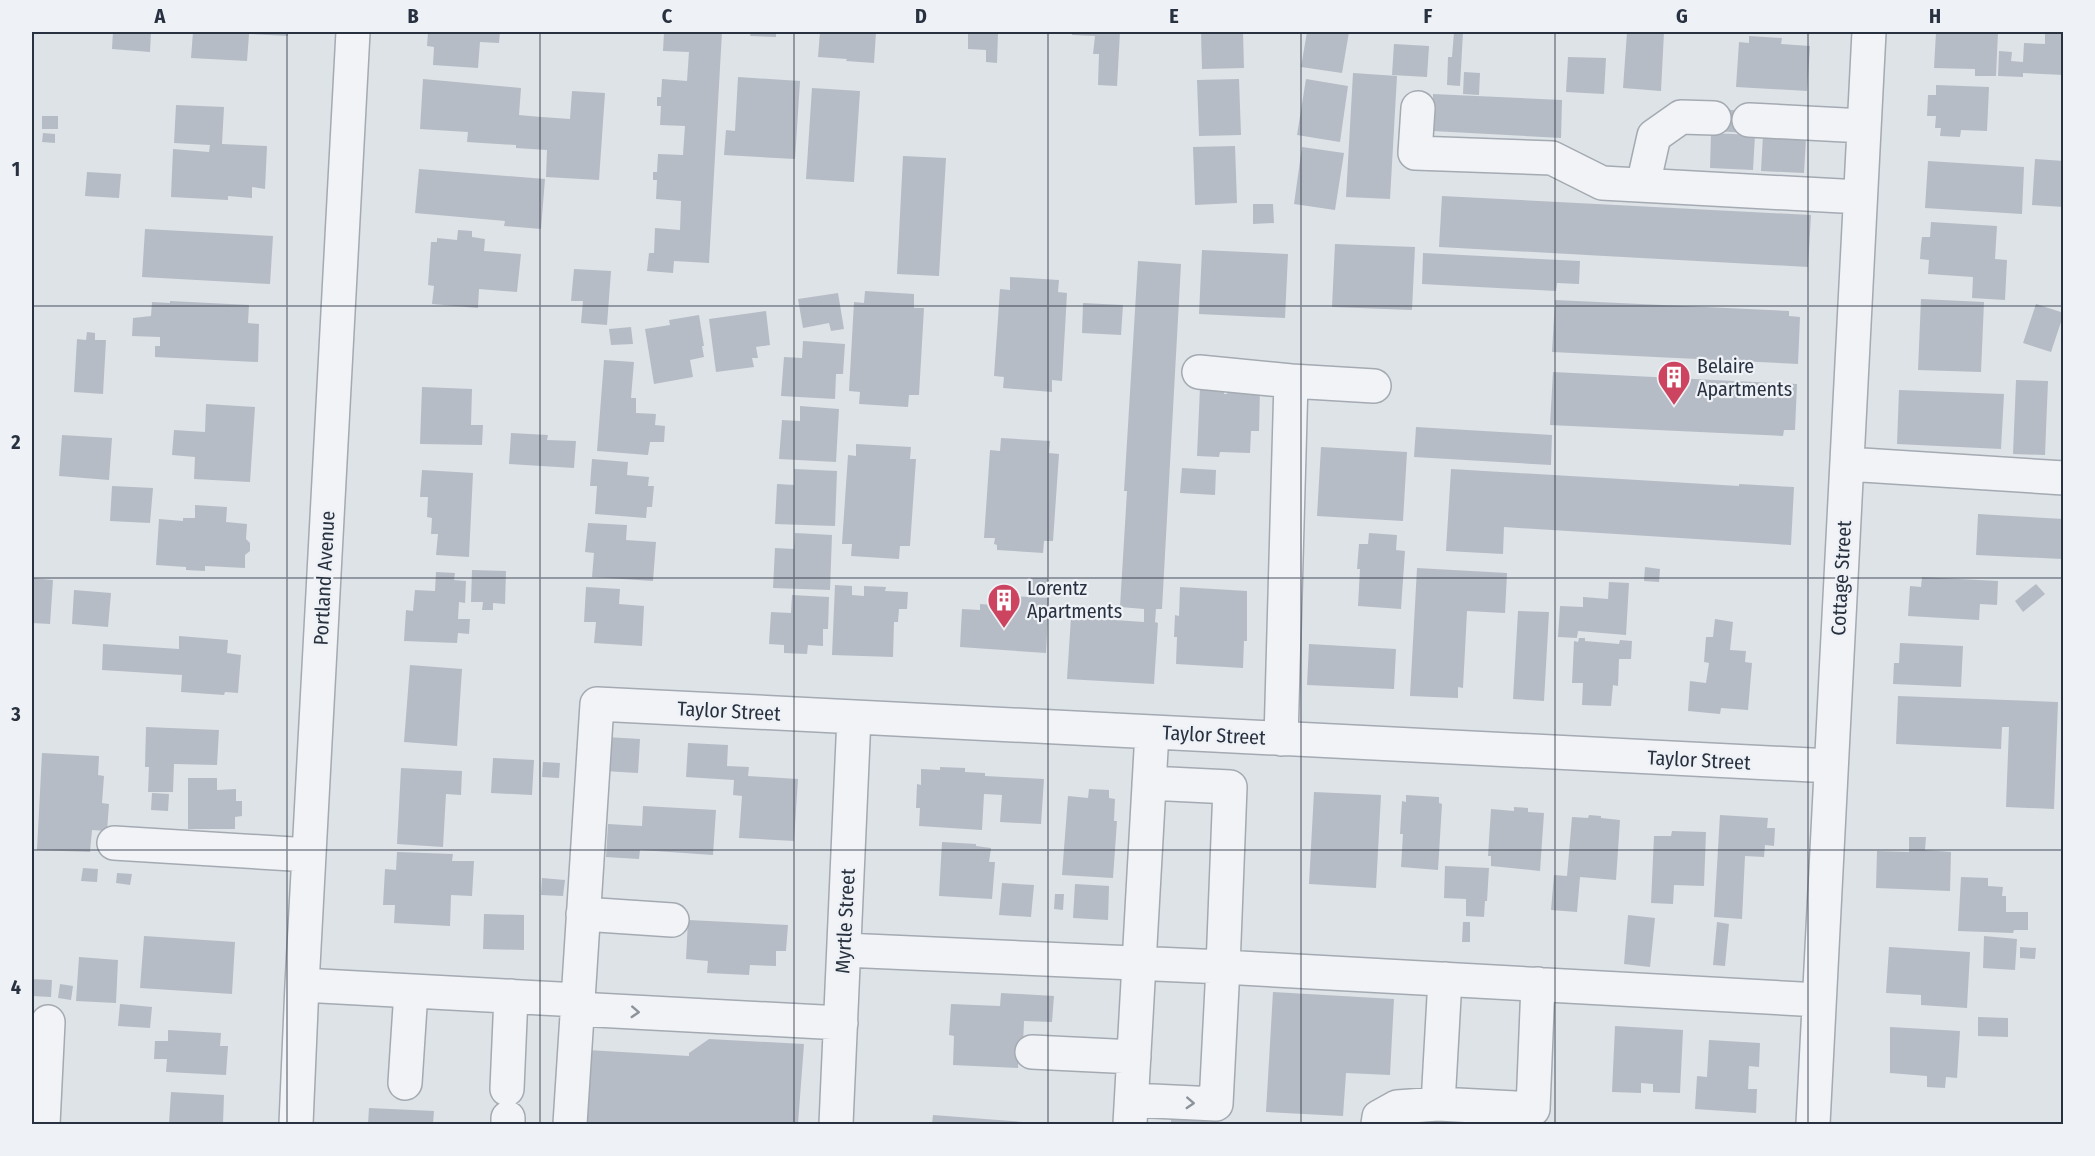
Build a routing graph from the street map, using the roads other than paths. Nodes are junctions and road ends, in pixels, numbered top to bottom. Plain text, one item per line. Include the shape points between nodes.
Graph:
1 (353, 32) edge
2 (1869, 32) edge
3 (1418, 108) dead end
4 (1714, 118) dead end
5 (1749, 120) dead end
6 (1864, 126) junction
7 (1643, 184) junction
8 (1860, 197) junction
9 (1199, 372) dead end
10 (1291, 381) junction
11 (1374, 386) dead end
12 (1847, 464) junction
13 (2064, 478) edge
14 (854, 717) junction
15 (1152, 732) junction
16 (1281, 739) junction
17 (1832, 766) junction
18 (1149, 783) junction
19 (114, 843) dead end
20 (309, 855) junction
21 (583, 915) junction
22 (672, 920) dead end
23 (844, 950) junction
24 (1139, 962) junction
25 (1222, 967) junction
26 (1444, 979) junction
27 (302, 984) junction
28 (1538, 984) junction
29 (411, 991) junction
30 (511, 996) junction
31 (1819, 1000) junction
32 (578, 1005) junction
33 (48, 1022) dead end
34 (841, 1023) junction
35 (1032, 1052) dead end
36 (1134, 1058) junction
37 (405, 1083) dead end
38 (1438, 1104) junction
39 (508, 1110) edge
40 (1131, 1112) edge
41 (43, 1125) edge
42 (296, 1125) edge
43 (570, 1125) edge
44 (836, 1125) edge
45 (1378, 1125) edge
46 (1813, 1125) edge

1 - 20 street, Portland Avenue
2 - 6 street, Cottage Street
3 - 7 street via 1415,153 1552,158 1602,183
4 - 7 street via 1681,117 1654,136
5 - 6 street
6 - 8 street, Cottage Street
7 - 8 street
8 - 12 street, Cottage Street
9 - 10 street
10 - 11 street
10 - 16 street
12 - 13 street
12 - 17 street, Cottage Street
14 - 15 street, Taylor Street
14 - 21 street, Taylor Street via 597,704
14 - 23 street, Myrtle Street
15 - 16 street, Taylor Street
15 - 18 street
16 - 17 street, Taylor Street
17 - 31 street, Cottage Street
18 - 24 street
18 - 25 street via 1230,787
19 - 20 street
20 - 27 street, Portland Avenue
21 - 22 street
21 - 32 street
23 - 24 street
23 - 34 street, Myrtle Street
24 - 25 street
24 - 36 street
25 - 26 street
40 -> 25 street via 1216,1104
26 - 28 street
26 - 38 street
27 - 29 street
27 - 42 street, Portland Avenue
28 - 31 street
28 - 38 street via 1533,1109
29 - 30 street
29 - 37 street
30 - 32 street
30 - 39 street
31 - 46 street, Cottage Street
32 -> 34 street
32 - 43 street
33 - 41 street
34 - 44 street, Myrtle Street
35 - 36 street
36 - 40 street
38 - 45 street via 1397,1107 1379,1117

